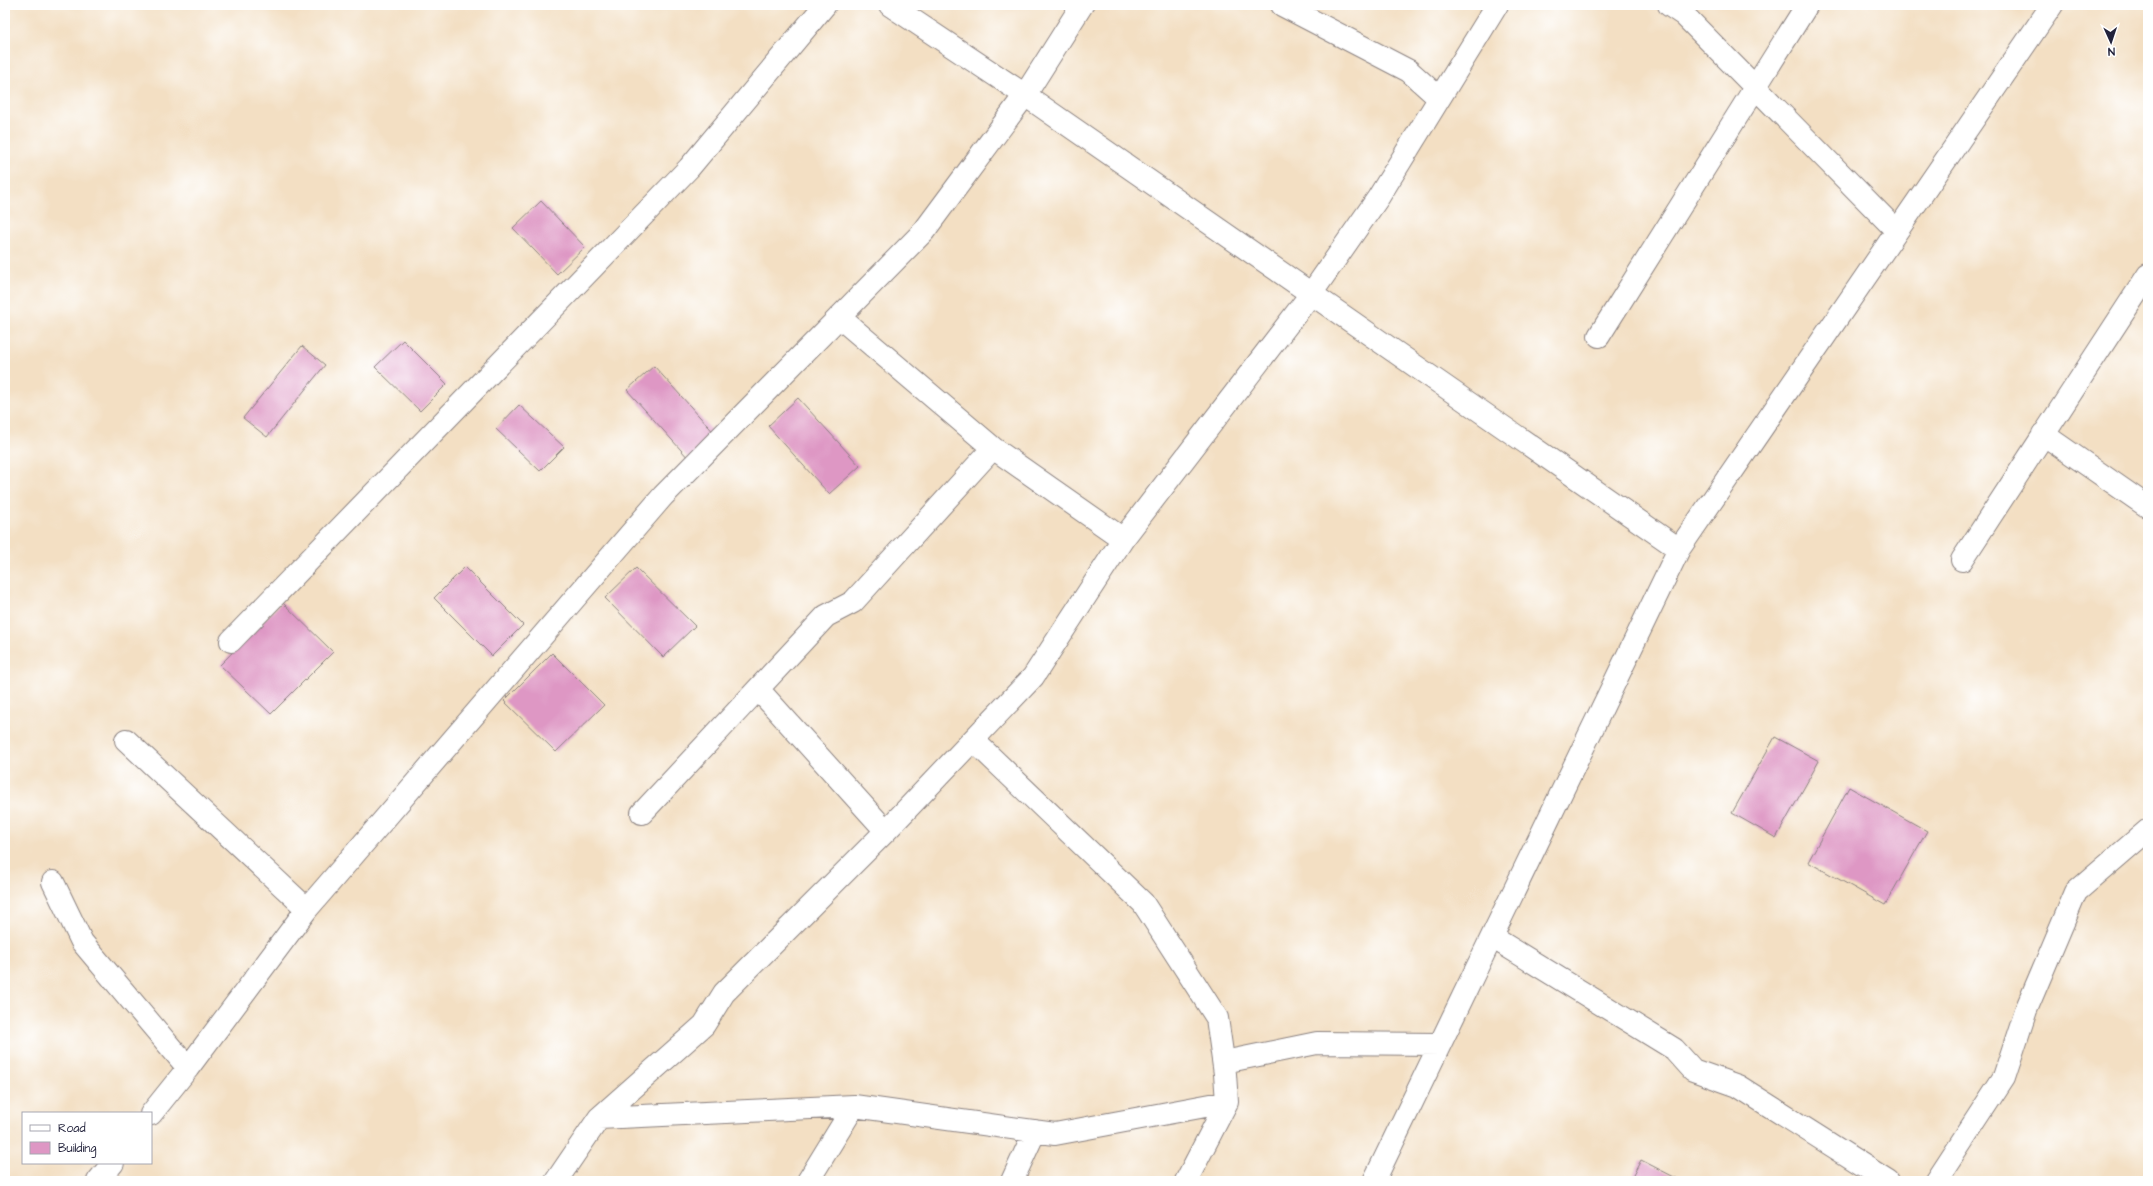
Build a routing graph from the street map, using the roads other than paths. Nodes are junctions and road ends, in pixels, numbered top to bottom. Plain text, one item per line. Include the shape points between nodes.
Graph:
1 (825, 5) edge
2 (890, 5) edge
3 (1082, 5) edge
4 (1282, 5) edge
5 (1498, 5) edge
6 (1669, 5) edge
7 (1807, 5) edge
8 (2052, 5) edge
9 (1755, 88) junction
10 (1025, 95) junction
11 (1439, 98) junction
12 (1897, 231) junction
13 (2148, 275) edge
14 (1311, 294) junction
15 (838, 318) junction
16 (1599, 336) dead end
17 (2043, 434) junction
18 (993, 448) junction
19 (2148, 507) edge
20 (1123, 539) junction
21 (1679, 549) junction
22 (1962, 560) dead end
23 (231, 641) dead end
24 (758, 689) junction
25 (126, 740) dead end
26 (973, 740) junction
27 (642, 813) dead end
28 (2148, 830) edge
29 (886, 831) junction
30 (53, 882) dead end
31 (307, 909) junction
32 (1492, 937) junction
33 (1440, 1044) junction
34 (1224, 1062) junction
35 (188, 1068) junction
36 (1227, 1102) junction
37 (854, 1106) junction
38 (152, 1113) edge
39 (599, 1118) junction
40 (1036, 1131) junction
41 (112, 1164) edge
42 (98, 1181) edge
43 (556, 1181) edge
44 (808, 1181) edge
45 (1012, 1181) edge
46 (1186, 1181) edge
47 (1374, 1181) edge
48 (1888, 1181) edge
49 (1936, 1181) edge

1 - 23 street via 689,168
2 - 10 street
3 - 10 street
4 - 11 street via 1409,71
5 - 11 street
6 - 9 street via 1684,15
7 - 9 street
8 - 12 street
9 - 12 street
9 - 16 street
10 - 14 street
10 - 15 street via 924,232
11 - 14 street via 1378,198
12 - 21 street
13 - 17 street
14 - 20 street
14 - 21 street
15 - 18 street
15 - 31 street via 663,496
17 - 19 street
17 - 22 street
18 - 20 street
18 - 24 street via 853,602 826,616
20 - 26 street via 1033,677
21 - 32 street
24 - 27 street
24 - 29 street
25 - 31 street
26 - 29 street
26 - 34 street via 1143,903 1216,1018
28 - 49 street via 2076,892 2026,1010 2004,1077
29 - 39 street via 724,992 704,1025
30 - 35 street via 82,942
31 - 35 street
32 - 33 street
32 - 48 street via 1674,1049 1693,1070 1738,1086
33 - 34 street via 1317,1043
33 - 47 street
34 - 36 street
35 - 38 street
36 - 40 street via 1056,1134
36 - 46 street
37 - 39 street
37 - 40 street
37 - 44 street
39 - 43 street
40 - 45 street
41 - 42 street

